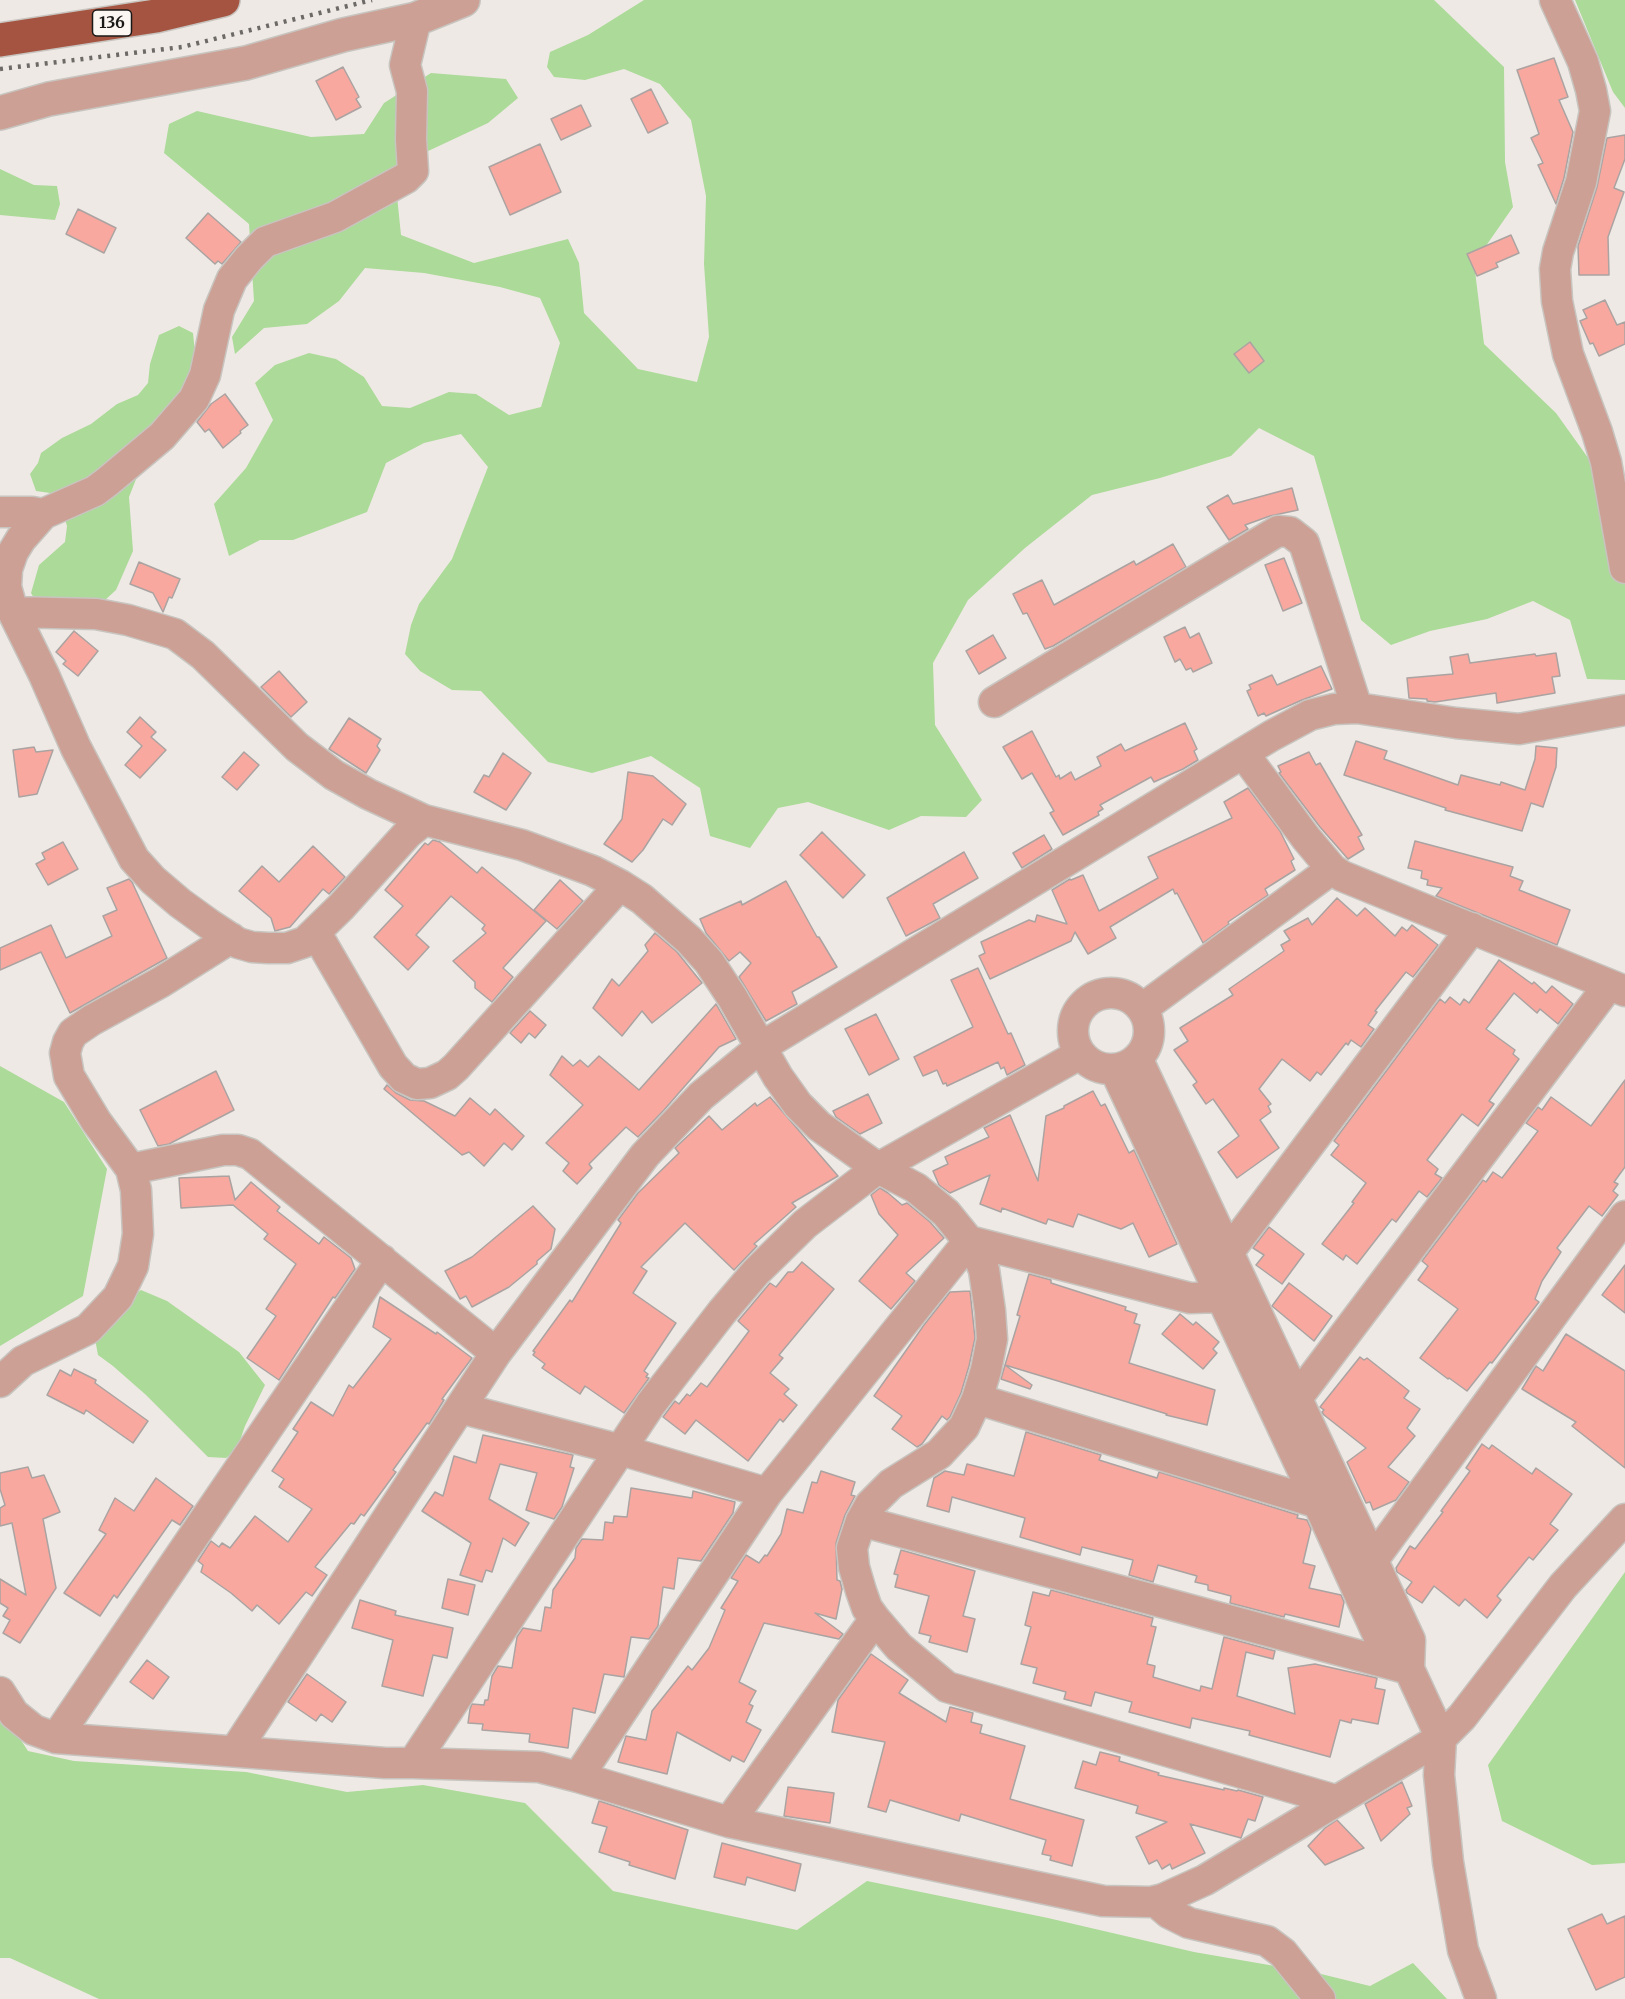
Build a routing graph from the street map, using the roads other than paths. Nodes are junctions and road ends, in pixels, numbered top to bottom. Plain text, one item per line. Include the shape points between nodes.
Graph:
1 (223, 0) edge
2 (463, 0) edge
3 (1555, 0) edge
4 (416, 19) junction
5 (0, 40) edge
6 (0, 114) edge
7 (0, 512) edge
8 (43, 514) junction
9 (1625, 568) edge
10 (13, 612) junction
11 (994, 702) dead end
12 (1357, 708) junction
13 (1625, 711) edge
14 (1243, 753) junction
15 (424, 820) junction
16 (1332, 868) junction
17 (620, 885) junction
18 (1472, 928) junction
19 (316, 933) junction
20 (231, 938) junction
21 (1617, 988) edge
22 (1143, 1008) junction
23 (761, 1047) junction
24 (1080, 1054) junction
25 (1126, 1065) junction
26 (878, 1168) junction
27 (131, 1169) junction
28 (1625, 1216) edge
29 (969, 1241) junction
30 (382, 1260) junction
31 (1220, 1275) junction
32 (496, 1353) junction
33 (0, 1382) edge
34 (1297, 1398) junction
35 (977, 1399) junction
36 (460, 1408) junction
37 (621, 1450) junction
38 (767, 1493) junction
39 (1318, 1503) junction
40 (1625, 1519) edge
41 (861, 1521) junction
42 (1373, 1560) junction
43 (875, 1619) junction
44 (1409, 1669) junction
45 (0, 1692) edge
46 (1441, 1737) junction
47 (56, 1738) junction
48 (235, 1751) junction
49 (413, 1762) junction
50 (578, 1777) junction
51 (1335, 1800) junction
52 (729, 1822) junction
53 (1155, 1901) junction
54 (1320, 1999) edge
55 (1481, 1999) edge

1 - 5 highway, 136 via 156,16
2 - 4 street
3 - 9 street via 1583,62 1595,111 1581,182 1558,252 1557,301 1568,354 1606,462
4 - 6 street via 246,63 49,99
4 - 8 street via 405,65 412,91 412,171 335,217 265,242 232,279 219,310 205,375 194,399 179,418 95,491
7 - 8 street
8 - 10 street via 21,539 7,569 6,586
10 - 15 street via 96,614 175,634 203,655 297,747 334,775
10 - 20 street via 76,748 134,859 180,903
11 - 12 street via 1278,531 1290,532 1304,543
12 - 13 street via 1519,729
12 - 14 street via 1311,715
14 - 16 street
14 - 23 street
15 - 17 street via 522,845
15 - 19 street
16 - 18 street via 1342,876
16 - 22 street
17 - 19 street via 456,1067 430,1083 417,1084 393,1066
17 - 23 street via 642,899 709,962
18 - 21 street
18 - 31 street
19 - 20 street via 287,948 252,947
20 - 27 street via 92,1020 73,1033 68,1042 64,1053 69,1076
21 - 34 street
22 - 24 street via 1130,997 1115,992 1088,1000 1079,1010 1073,1030
22 - 25 street via 1149,1023 1149,1039 1143,1053
23 - 26 street via 798,1105 819,1126
23 - 32 street via 701,1096 645,1155
24 - 25 street via 1100,1068
24 - 26 street
25 - 31 street
26 - 29 street via 916,1188 946,1212
26 - 37 street via 806,1224 756,1272 650,1405
27 - 30 street via 224,1150 250,1154
27 - 33 street via 138,1234 133,1266 118,1297 88,1329 23,1361
28 - 42 street
29 - 31 street via 1190,1298
29 - 35 street via 984,1270 992,1339
29 - 38 street
30 - 32 street
30 - 47 street
31 - 34 street
31 - 39 street
32 - 36 street
34 - 42 street
35 - 39 street
35 - 41 street via 964,1427 939,1454 891,1484 870,1505
36 - 37 street
36 - 48 street
37 - 38 street
37 - 49 street
38 - 50 street
39 - 44 street via 1378,1635
40 - 46 street via 1563,1587 1462,1717
41 - 43 street via 852,1548 854,1567 867,1608
41 - 44 street
42 - 44 street via 1410,1640
43 - 51 street via 899,1647 947,1687
43 - 52 street
44 - 46 street
45 - 47 street via 14,1714 34,1730
46 - 51 street
46 - 55 street via 1439,1775 1448,1862 1463,1950
47 - 48 street
48 - 49 street
49 - 50 street via 539,1767
50 - 52 street
51 - 53 street via 1205,1880
52 - 53 street via 1103,1901
53 - 54 street via 1188,1923 1267,1941 1283,1953

